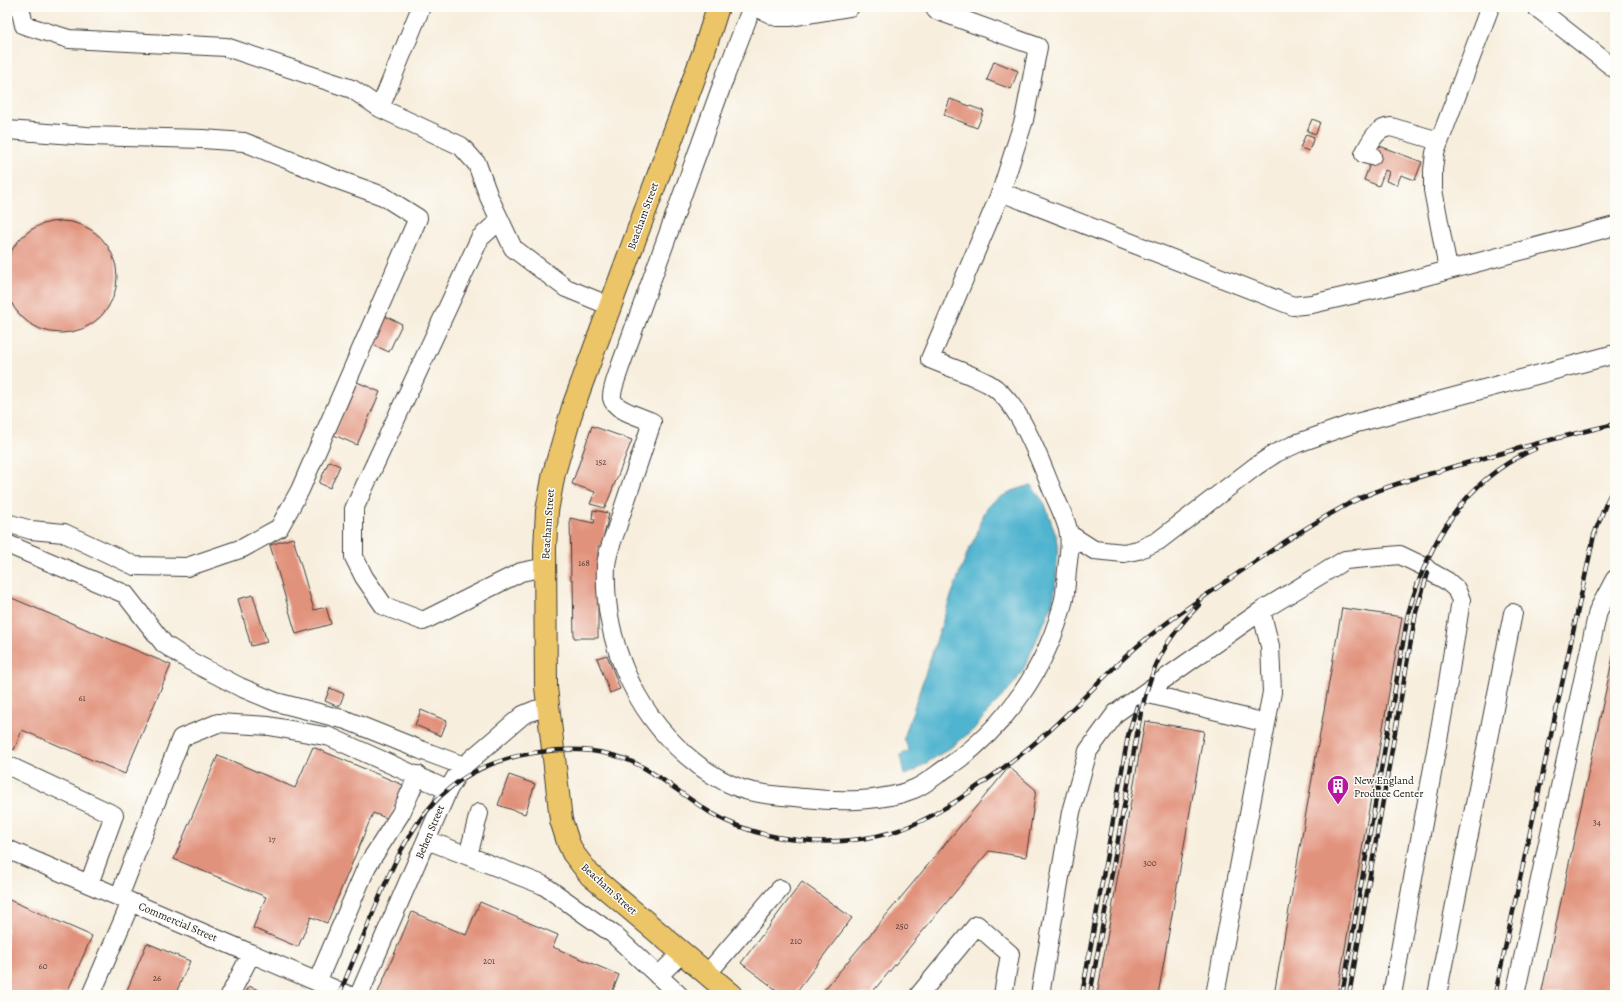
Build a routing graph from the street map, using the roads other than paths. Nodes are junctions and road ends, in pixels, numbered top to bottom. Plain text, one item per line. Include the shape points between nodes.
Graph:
1 (20, 7) edge
2 (421, 7) edge
3 (718, 7) edge
4 (752, 7) edge
5 (756, 7) edge
6 (850, 7) edge
7 (935, 7) edge
8 (1490, 7) edge
9 (1536, 7) edge
10 (1615, 69) edge
11 (380, 108) junction
12 (7, 130) edge
13 (1439, 141) junction
14 (1372, 156) dead end
15 (1001, 192) junction
16 (500, 220) junction
17 (1615, 226) edge
18 (1448, 269) junction
19 (610, 306) junction
20 (1615, 354) edge
21 (7, 523) edge
22 (1069, 534) junction
23 (7, 544) edge
24 (546, 567) junction
25 (1615, 579) edge
26 (1261, 611) junction
27 (1513, 613) dead end
28 (1145, 694) junction
29 (548, 708) junction
30 (1266, 723) junction
31 (7, 765) edge
32 (464, 766) junction
33 (418, 775) junction
34 (448, 790) junction
35 (479, 813) dead end
36 (427, 840) junction
37 (7, 849) edge
38 (468, 856) junction
39 (89, 884) junction
40 (780, 889) dead end
41 (125, 899) junction
42 (682, 952) junction
43 (252, 954) junction
44 (707, 974) junction
45 (658, 976) junction
46 (332, 990) edge
47 (91, 995) edge
48 (230, 995) edge
49 (359, 995) edge
50 (679, 995) edge
51 (732, 995) edge
52 (919, 995) edge
53 (1003, 995) edge
54 (1040, 995) edge
55 (1215, 995) edge
56 (1392, 995) edge
57 (1437, 995) edge
58 (1515, 995) edge

1 - 11 street via 24,25 69,39 226,47 352,89
2 - 11 street
3 - 19 main road, Beacham Street
4 - 22 street via 620,366 612,398 618,408 652,422 606,561 606,595 611,629 636,694 649,716 682,752 696,763 718,779 744,790 822,800 868,800 915,789 983,740 1022,693 1045,652 1064,597
5 - 6 street via 777,17
7 - 15 street via 936,10 1038,47 1024,120
8 - 13 street
9 - 10 street
11 - 16 street via 461,146 477,164
12 - 21 street via 244,142 383,196 418,218 300,490 279,528 242,548 187,568 135,566 64,533 31,530
13 - 14 street via 1391,127 1384,128 1376,133 1364,154
13 - 18 street via 1435,153 1433,190
15 - 18 street via 1293,306 1320,302
15 - 22 street via 930,359 989,384 1006,399 1021,421 1035,450
16 - 19 street via 513,248 566,288
16 - 24 street via 480,238 354,509 354,557 384,606 423,621 521,572
17 - 18 street
19 - 24 main road, Beacham Street via 571,414 554,473 547,511
20 - 22 street via 1349,425 1298,443 1266,459 1158,541 1138,550 1124,553 1094,550
23 - 32 street via 125,594 164,644 240,687 276,702 346,720
24 - 29 main road, Beacham Street via 545,668
25 - 58 street via 1598,610
26 - 28 street
26 - 30 street via 1271,661 1272,692
26 - 56 street via 1345,560 1400,555 1447,581 1461,600
27 - 57 street
28 - 30 street
28 - 54 street via 1116,713 1088,751 1071,812
29 - 32 street, Behen Street via 523,715
29 - 42 main road, Beacham Street via 561,820 573,853 590,875
30 - 55 street
31 - 39 street via 114,815
32 - 34 street, Behen Street via 456,774
33 - 34 street
33 - 41 street via 336,739 270,726 218,723 181,738
33 - 46 street via 401,813 367,866
34 - 36 street, Behen Street
35 - 38 street
36 - 38 street
36 - 49 street, Behen Street
37 - 39 street, Commercial Street
38 - 45 street via 543,885 613,934
39 - 41 street, Commercial Street
40 - 44 street
41 - 43 street, Commercial Street
41 - 47 street
42 - 44 main road, Beacham Street
42 - 45 street
43 - 46 street, Commercial Street
43 - 48 street
44 - 51 main road, Beacham Street
45 - 50 street
52 - 53 street via 977,925 1010,954

